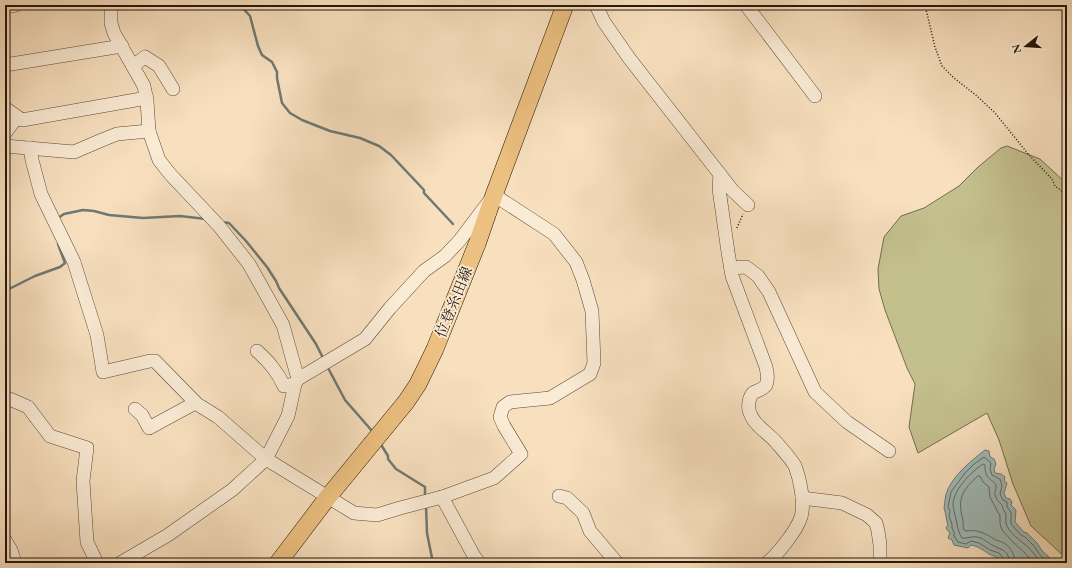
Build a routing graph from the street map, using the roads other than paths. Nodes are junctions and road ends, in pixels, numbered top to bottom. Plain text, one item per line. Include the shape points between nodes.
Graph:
1 (16, 5) edge
2 (111, 5) edge
3 (565, 5) edge
4 (596, 5) edge
5 (746, 5) edge
6 (5, 7) edge
7 (122, 46) junction
8 (5, 65) edge
9 (133, 66) junction
10 (173, 89) dead end
11 (815, 96) dead end
12 (147, 98) junction
13 (5, 108) edge
14 (17, 116) junction
15 (149, 131) junction
16 (5, 134) edge
17 (5, 146) edge
18 (30, 148) junction
19 (720, 174) junction
20 (494, 195) junction
21 (748, 205) road end
22 (731, 268) junction
23 (257, 351) dead end
24 (297, 382) junction
25 (5, 397) edge
26 (195, 403) junction
27 (135, 410) dead end
28 (889, 451) dead end
29 (266, 459) junction
30 (442, 496) junction
31 (559, 496) dead end
32 (328, 497) junction
33 (802, 498) junction
34 (5, 540) edge
35 (15, 563) edge
36 (96, 563) edge
37 (120, 563) edge
38 (278, 563) edge
39 (479, 563) edge
40 (618, 563) edge
41 (767, 563) edge
42 (880, 563) edge

1 - 6 street
2 - 7 street via 111,23
3 - 20 main road, 位登糸田線
4 - 19 street via 604,22 629,58
5 - 11 street
7 - 8 street
7 - 9 street
9 - 10 street via 145,57 159,66
9 - 12 street via 144,86
12 - 14 street via 22,120
12 - 15 street
13 - 14 street
14 - 16 street
15 - 18 street via 117,134 74,152
15 - 24 street via 159,160 220,226 249,264 283,325
17 - 18 street
18 - 26 street via 41,194 74,262 97,335 103,372 155,361
19 - 21 street
19 - 22 street via 719,189
20 - 24 street via 460,240 445,256 424,271 365,339
20 - 30 street via 554,234 576,262 584,280 592,311 594,363 590,374 550,398 510,402 503,407 500,417 521,454 494,478
20 - 32 main road, 位登糸田線 via 475,251 418,384
22 - 28 street via 746,267 758,276 769,292 815,392 847,422
22 - 33 street via 768,378 766,386 753,394 749,400 749,411 753,420 795,465
23 - 24 street via 271,365 284,386
24 - 29 street via 288,416
25 - 36 street via 28,407 50,436 87,448 83,481 87,542
26 - 27 street via 149,428 142,415
26 - 29 street via 218,417
29 - 32 street
29 - 37 street via 232,490 168,535
30 - 32 street via 377,515 354,513
30 - 39 street
31 - 40 street via 567,498 583,513 590,531
32 - 38 main road, 位登糸田線
33 - 41 street via 801,518 793,533
33 - 42 street via 842,504 867,515 876,523
34 - 35 street

